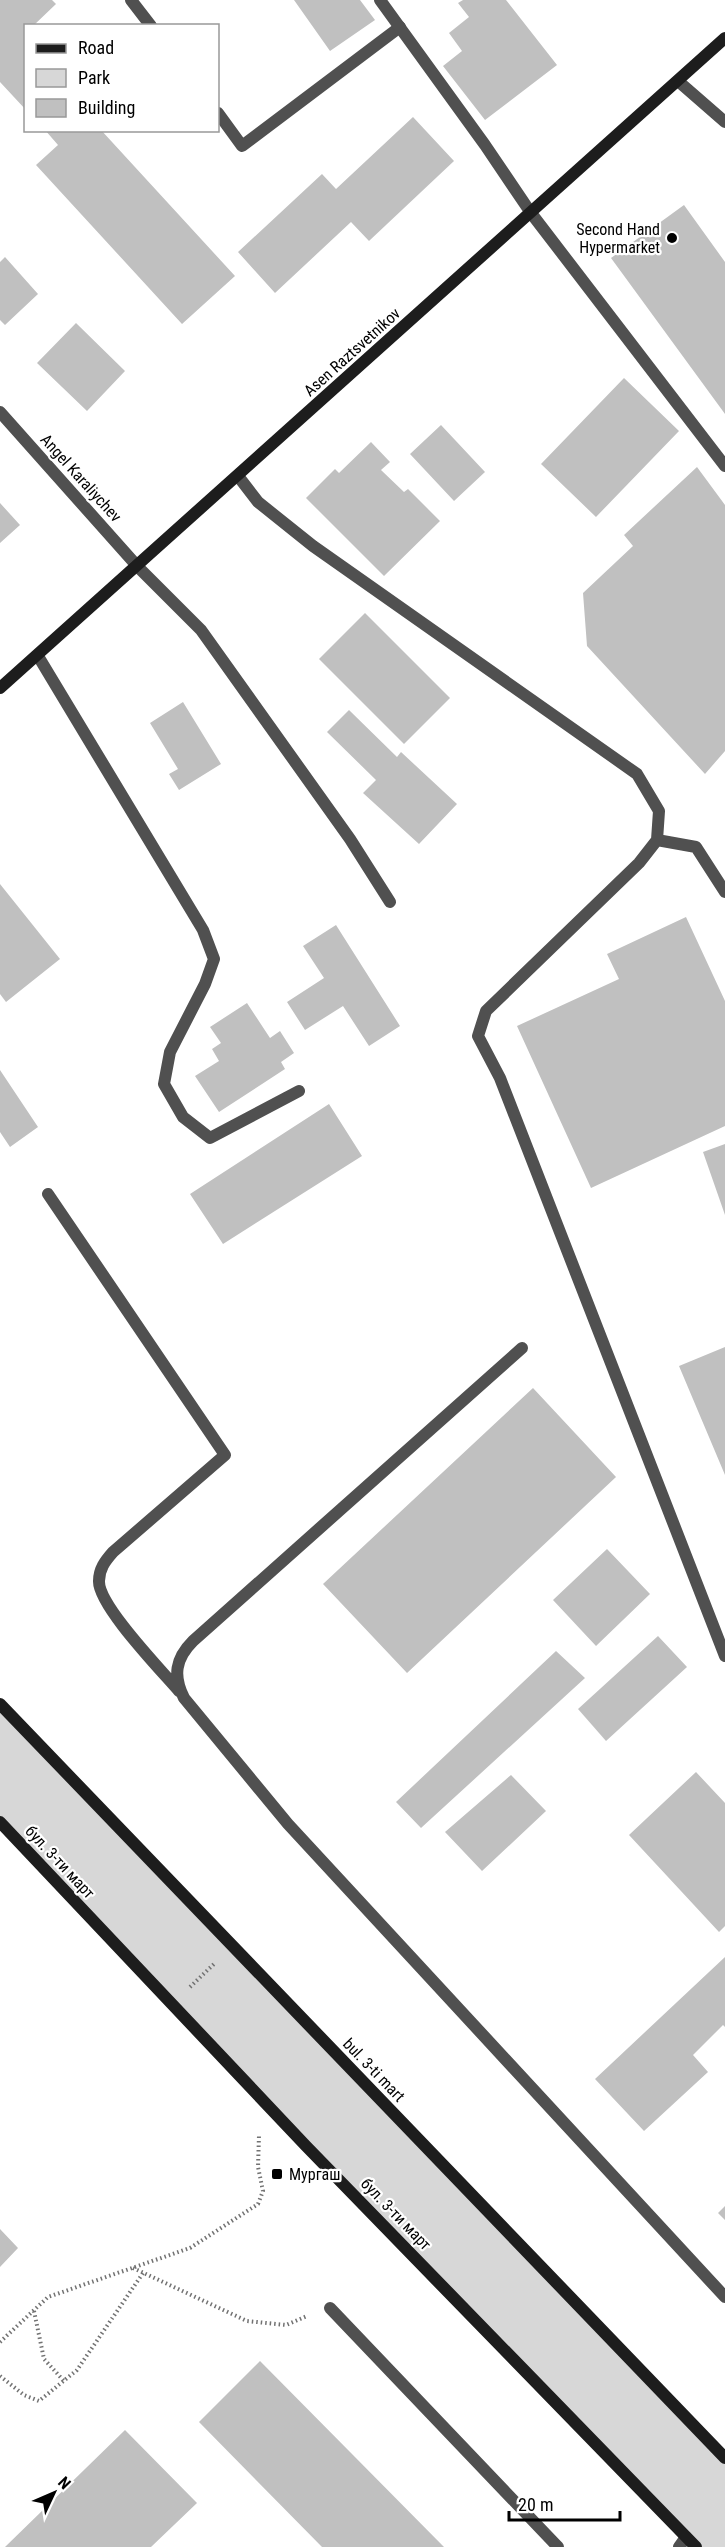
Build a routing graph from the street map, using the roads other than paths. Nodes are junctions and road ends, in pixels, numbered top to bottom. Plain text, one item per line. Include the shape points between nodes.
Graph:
1 (131, 0) edge
2 (380, 0) edge
3 (149, 24) edge
4 (400, 27) junction
5 (725, 38) edge
6 (678, 81) junction
7 (219, 114) edge
8 (725, 122) edge
9 (531, 213) junction
10 (0, 412) edge
11 (725, 466) edge
12 (238, 476) junction
13 (138, 567) junction
14 (38, 656) junction
15 (0, 688) edge
16 (657, 840) junction
17 (725, 892) edge
18 (390, 902) dead end
19 (299, 1091) dead end
20 (48, 1194) dead end
21 (522, 1348) dead end
22 (725, 1656) edge
23 (184, 1698) junction
24 (0, 1704) edge
25 (0, 1822) edge
26 (725, 2297) edge
27 (330, 2308) road end
28 (725, 2458) edge
29 (683, 2542) edge
30 (558, 2547) edge
31 (696, 2547) edge

1 - 3 street
2 - 4 street
4 - 7 street via 242,146
4 - 9 street
5 - 6 street, Asen Raztsvetnikov
6 - 8 street
6 - 9 street, Asen Raztsvetnikov
9 - 11 street
9 - 12 street, Asen Raztsvetnikov
10 - 13 street, Angel Karaliychev
12 - 13 street, Asen Raztsvetnikov
12 - 16 street via 258,502 313,546 638,774 659,811
13 - 14 street, Asen Raztsvetnikov
13 - 18 street, Angel Karaliychev via 201,630 350,838
14 - 15 street, Asen Raztsvetnikov
14 - 19 street via 203,930 214,959 170,1052 164,1084 183,1116 210,1138
16 - 17 street via 696,847
16 - 22 street via 639,863 486,1011 478,1036 500,1078
20 - 23 street via 225,1455 113,1552 105,1561 98,1582 106,1604
21 - 23 street via 184,1651 176,1674
23 - 26 street via 288,1824
24 - 28 street, bul. 3-ti mart
25 - 29 street, бул. 3-ти март
27 - 30 street
29 - 31 street, бул. 3-ти март

